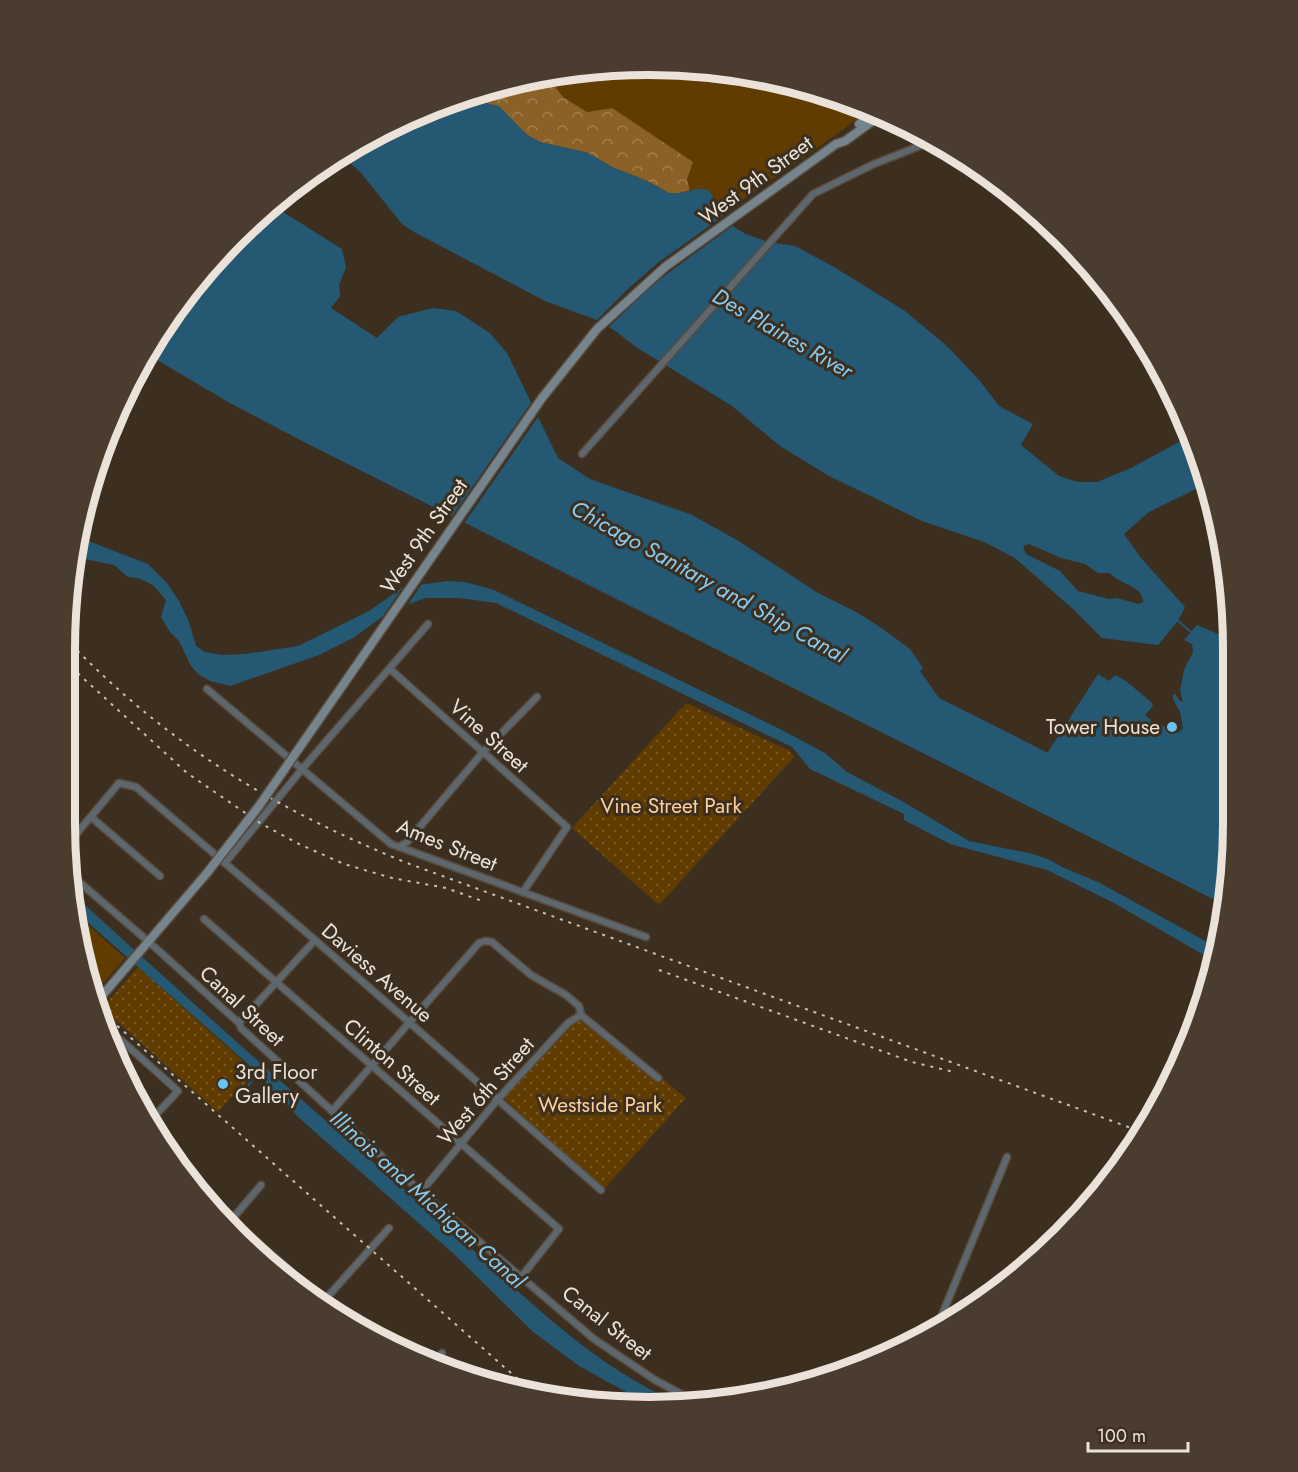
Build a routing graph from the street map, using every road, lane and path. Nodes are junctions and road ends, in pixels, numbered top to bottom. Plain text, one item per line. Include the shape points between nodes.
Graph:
1 (866, 118) edge
2 (873, 121) edge
3 (836, 144) junction
4 (923, 145) edge
5 (582, 454) dead end
6 (428, 624) dead end
7 (390, 669) junction
8 (207, 689) dead end
9 (537, 697) dead end
10 (483, 752) junction
11 (303, 768) junction
12 (91, 817) junction
13 (75, 835) edge
14 (399, 847) junction
15 (225, 863) junction
16 (160, 876) dead end
17 (78, 881) edge
18 (523, 892) junction
19 (204, 919) dead end
20 (646, 937) dead end
21 (315, 940) junction
22 (150, 942) junction
23 (277, 983) junction
24 (102, 997) edge
25 (581, 1015) junction
26 (239, 1023) junction
27 (408, 1023) junction
28 (117, 1037) edge
29 (371, 1065) junction
30 (658, 1078) dead end
31 (498, 1099) junction
32 (332, 1111) junction
33 (155, 1115) edge
34 (462, 1143) junction
35 (1007, 1157) dead end
36 (261, 1185) dead end
37 (601, 1190) dead end
38 (421, 1192) junction
39 (233, 1218) edge
40 (389, 1228) dead end
41 (522, 1276) junction
42 (328, 1298) edge
43 (942, 1316) edge
44 (442, 1353) dead end
45 (439, 1357) edge
46 (685, 1396) edge

1 - 3 main road, West 9th Street
2 - 3 main road, West 9th Street
3 - 22 main road, West 9th Street, bridge via 665,267 583,345 542,398 259,806
4 - 5 street via 813,194
6 - 7 street
7 - 10 street, Vine Street
7 - 11 street
8 - 11 street, Ames Street
9 - 10 street
10 - 14 street
10 - 18 street, Vine Street via 567,827
11 - 14 street, Ames Street
11 - 15 street
12 - 13 street
12 - 15 street, Daviess Avenue via 119,783 128,784
12 - 16 street
14 - 18 street, Ames Street
15 - 21 street, Daviess Avenue
17 - 22 street, Canal Street
18 - 20 street, Ames Street
19 - 23 street, Clinton Street
21 - 23 street
21 - 27 street, Daviess Avenue
22 - 24 main road, West 9th Street
22 - 26 street, Canal Street
23 - 26 street
23 - 29 street, Clinton Street
25 - 27 street via 579,1006 566,995 531,975 492,942 485,941 479,943
25 - 30 street
25 - 31 street, West 6th Street via 568,1023
26 - 32 street, Canal Street
27 - 29 street
27 - 31 street, Daviess Avenue
28 - 33 street via 178,1091
29 - 32 street
29 - 34 street, Clinton Street
31 - 34 street, West 6th Street
31 - 37 street, Daviess Avenue
32 - 38 street, Canal Street
34 - 38 street, West 6th Street
34 - 41 street, Clinton Street via 560,1228
35 - 43 street
36 - 39 street
38 - 41 street, Canal Street
40 - 42 street
41 - 46 street, Canal Street via 594,1340
44 - 45 street

